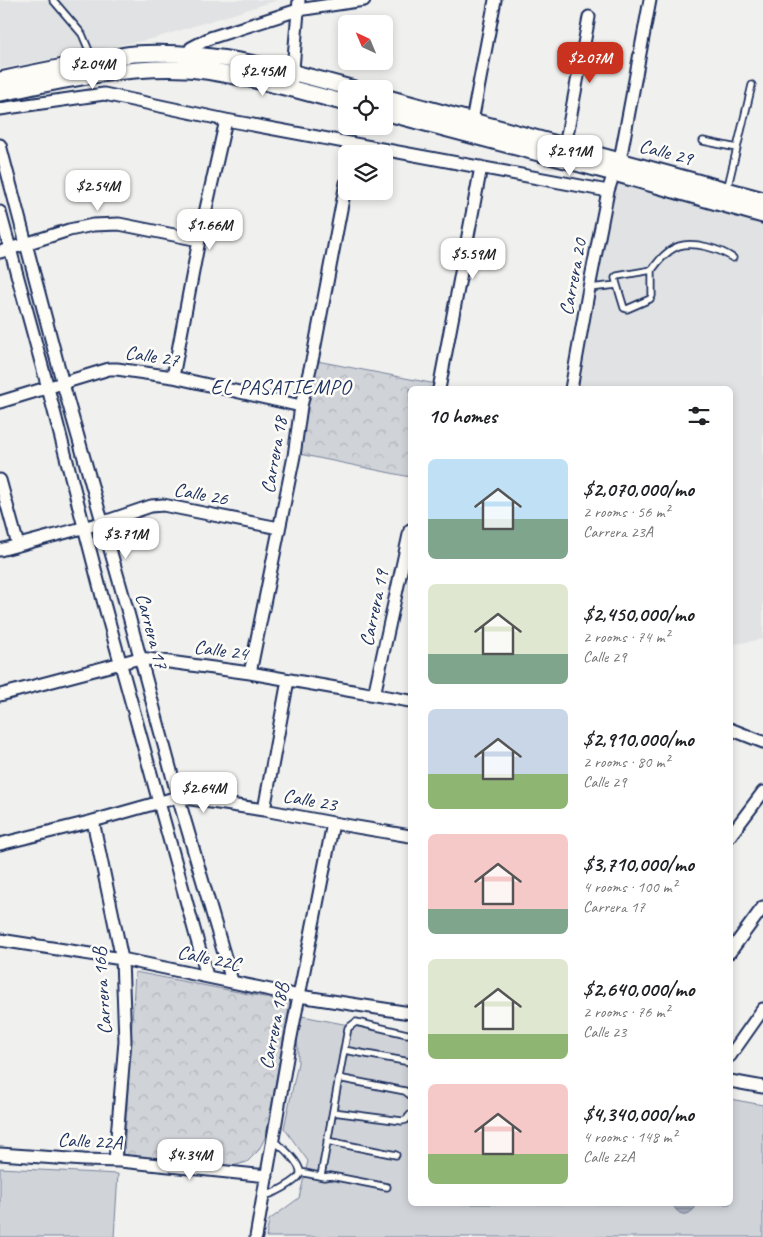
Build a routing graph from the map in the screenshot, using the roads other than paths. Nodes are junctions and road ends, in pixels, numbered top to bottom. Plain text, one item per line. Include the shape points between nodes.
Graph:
1 (53, 0) edge
2 (364, 0) edge
3 (495, 0) edge
4 (650, 0) edge
5 (298, 5) edge
6 (589, 17) dead end
7 (93, 61) junction
8 (186, 62) junction
9 (292, 72) junction
10 (0, 80) edge
11 (338, 85) edge
12 (752, 85) dead end
13 (292, 88) junction
14 (0, 93) edge
15 (393, 99) edge
16 (338, 101) edge
17 (0, 110) edge
18 (393, 114) edge
19 (226, 120) junction
20 (472, 121) junction
21 (703, 141) dead end
22 (0, 145) edge
23 (339, 145) edge
24 (564, 146) junction
25 (737, 148) junction
26 (393, 154) edge
27 (482, 167) junction
28 (617, 167) junction
29 (727, 190) junction
30 (608, 191) junction
31 (343, 200) edge
32 (763, 200) edge
33 (0, 212) edge
34 (763, 215) edge
35 (199, 240) junction
36 (26, 245) junction
37 (5, 251) edge
38 (732, 258) dead end
39 (652, 270) junction
40 (617, 285) junction
41 (589, 288) junction
42 (172, 377) junction
43 (63, 384) junction
44 (440, 386) edge
45 (572, 386) edge
46 (48, 388) junction
47 (0, 402) edge
48 (301, 406) junction
49 (0, 480) edge
50 (101, 523) junction
51 (84, 527) junction
52 (279, 528) junction
53 (408, 539) edge
54 (18, 546) junction
55 (0, 550) edge
56 (140, 658) junction
57 (121, 662) junction
58 (250, 674) junction
59 (288, 680) junction
60 (0, 695) edge
61 (374, 695) junction
62 (408, 701) edge
63 (733, 730) edge
64 (763, 742) edge
65 (763, 792) edge
66 (178, 797) junction
67 (159, 802) junction
68 (264, 810) junction
69 (93, 821) junction
70 (333, 823) junction
71 (733, 832) edge
72 (408, 836) edge
73 (0, 844) edge
74 (763, 907) edge
75 (0, 940) edge
76 (733, 948) edge
77 (122, 959) junction
78 (207, 976) junction
79 (232, 981) junction
80 (299, 996) junction
81 (763, 1010) edge
82 (408, 1014) edge
83 (407, 1034) dead end
84 (344, 1050) junction
85 (733, 1052) edge
86 (408, 1062) edge
87 (338, 1078) junction
88 (733, 1082) edge
89 (763, 1087) edge
90 (408, 1093) edge
91 (333, 1112) junction
92 (408, 1118) edge
93 (327, 1141) junction
94 (273, 1142) junction
95 (0, 1154) edge
96 (396, 1155) dead end
97 (115, 1161) junction
98 (300, 1172) junction
99 (267, 1176) junction
100 (320, 1176) junction
101 (388, 1187) dead end
102 (264, 1195) junction
103 (256, 1237) edge

1 - 7 lane via 82,34
2 - 5 street
3 - 20 street
4 - 28 street, Carrera 20
5 - 8 street via 199,43 191,48
5 - 9 street
6 - 24 street
7 - 8 main road via 134,54
7 - 10 main road
8 - 9 main road via 243,62
8 - 13 main road via 200,70
8 - 14 main road via 68,79
9 - 11 main road
9 - 13 street
12 - 25 lane
13 - 16 main road
15 - 20 main road, Calle 29
17 - 19 street via 104,94
18 - 28 main road, Calle 29
19 - 23 street
19 - 35 street
20 - 24 main road, Calle 29
21 - 25 lane
22 - 36 street, Carrera 17
24 - 28 main road, Calle 29
25 - 29 lane
26 - 27 street
27 - 30 street
27 - 44 street
28 - 29 main road, Calle 29
28 - 30 street, Carrera 20
28 - 34 main road, Calle 29
29 - 32 main road, Calle 29
30 - 41 street, Carrera 20
31 - 48 street, Carrera 18
33 - 37 street, Carrera 17
35 - 36 street via 119,224 69,230
35 - 42 street
36 - 37 street
36 - 43 street, Carrera 17
37 - 46 street, Carrera 17
38 - 39 lane via 724,252 694,245 680,246 660,259
39 - 40 lane via 617,276
39 - 40 lane via 652,296 627,309
40 - 41 lane
41 - 45 street, Carrera 20
42 - 43 street, Calle 27 via 109,369
42 - 48 street, Calle 27
43 - 46 street, Calle 27
43 - 50 street, Carrera 17
46 - 47 street, Calle 27
46 - 51 street, Carrera 17
48 - 52 street, Carrera 18
49 - 54 street
50 - 51 street, Calle 26
50 - 52 street, Calle 26 via 163,505
50 - 56 street, Carrera 17
51 - 54 street, Calle 26
51 - 57 street, Carrera 17
52 - 58 street, Carrera 18
53 - 61 street, Carrera 19
54 - 55 street, Calle 26
56 - 57 street, Calle 24
56 - 58 street, Calle 24
56 - 66 street, Carrera 17
57 - 60 street, Calle 24
57 - 67 street, Carrera 17
58 - 59 street, Calle 24
59 - 61 street, Calle 24
59 - 68 street
61 - 62 street, Calle 24
63 - 64 street
65 - 71 street
66 - 67 street, Calle 23
66 - 68 street, Calle 23
66 - 79 street, Carrera 17
67 - 69 street, Calle 23
67 - 78 street, Carrera 17
68 - 70 street, Calle 23
69 - 73 street, Calle 23
69 - 77 street, Carrera 16B
70 - 72 street, Calle 23
70 - 80 street, Carrera 18B
74 - 76 street
75 - 77 street, Calle 22C
77 - 78 street, Calle 22C
77 - 97 street, Carrera 16B via 125,1041
78 - 79 street, Calle 22C
79 - 80 street, Calle 22C
80 - 82 street, Calle 22C
80 - 94 street, Carrera 18B
81 - 85 street
83 - 84 lane via 356,1022 348,1028
84 - 86 lane
84 - 87 lane
87 - 90 lane
87 - 91 lane
88 - 89 street
91 - 92 lane via 402,1121
91 - 93 lane
93 - 96 lane
93 - 100 lane
94 - 98 lane via 279,1143 299,1166
94 - 99 street, Carrera 18B
95 - 97 street, Calle 22A
97 - 99 street, Calle 22A
98 - 100 lane
98 - 102 lane via 298,1178 269,1196
99 - 102 street, Carrera 18B
100 - 101 lane
102 - 103 street, Carrera 18B

